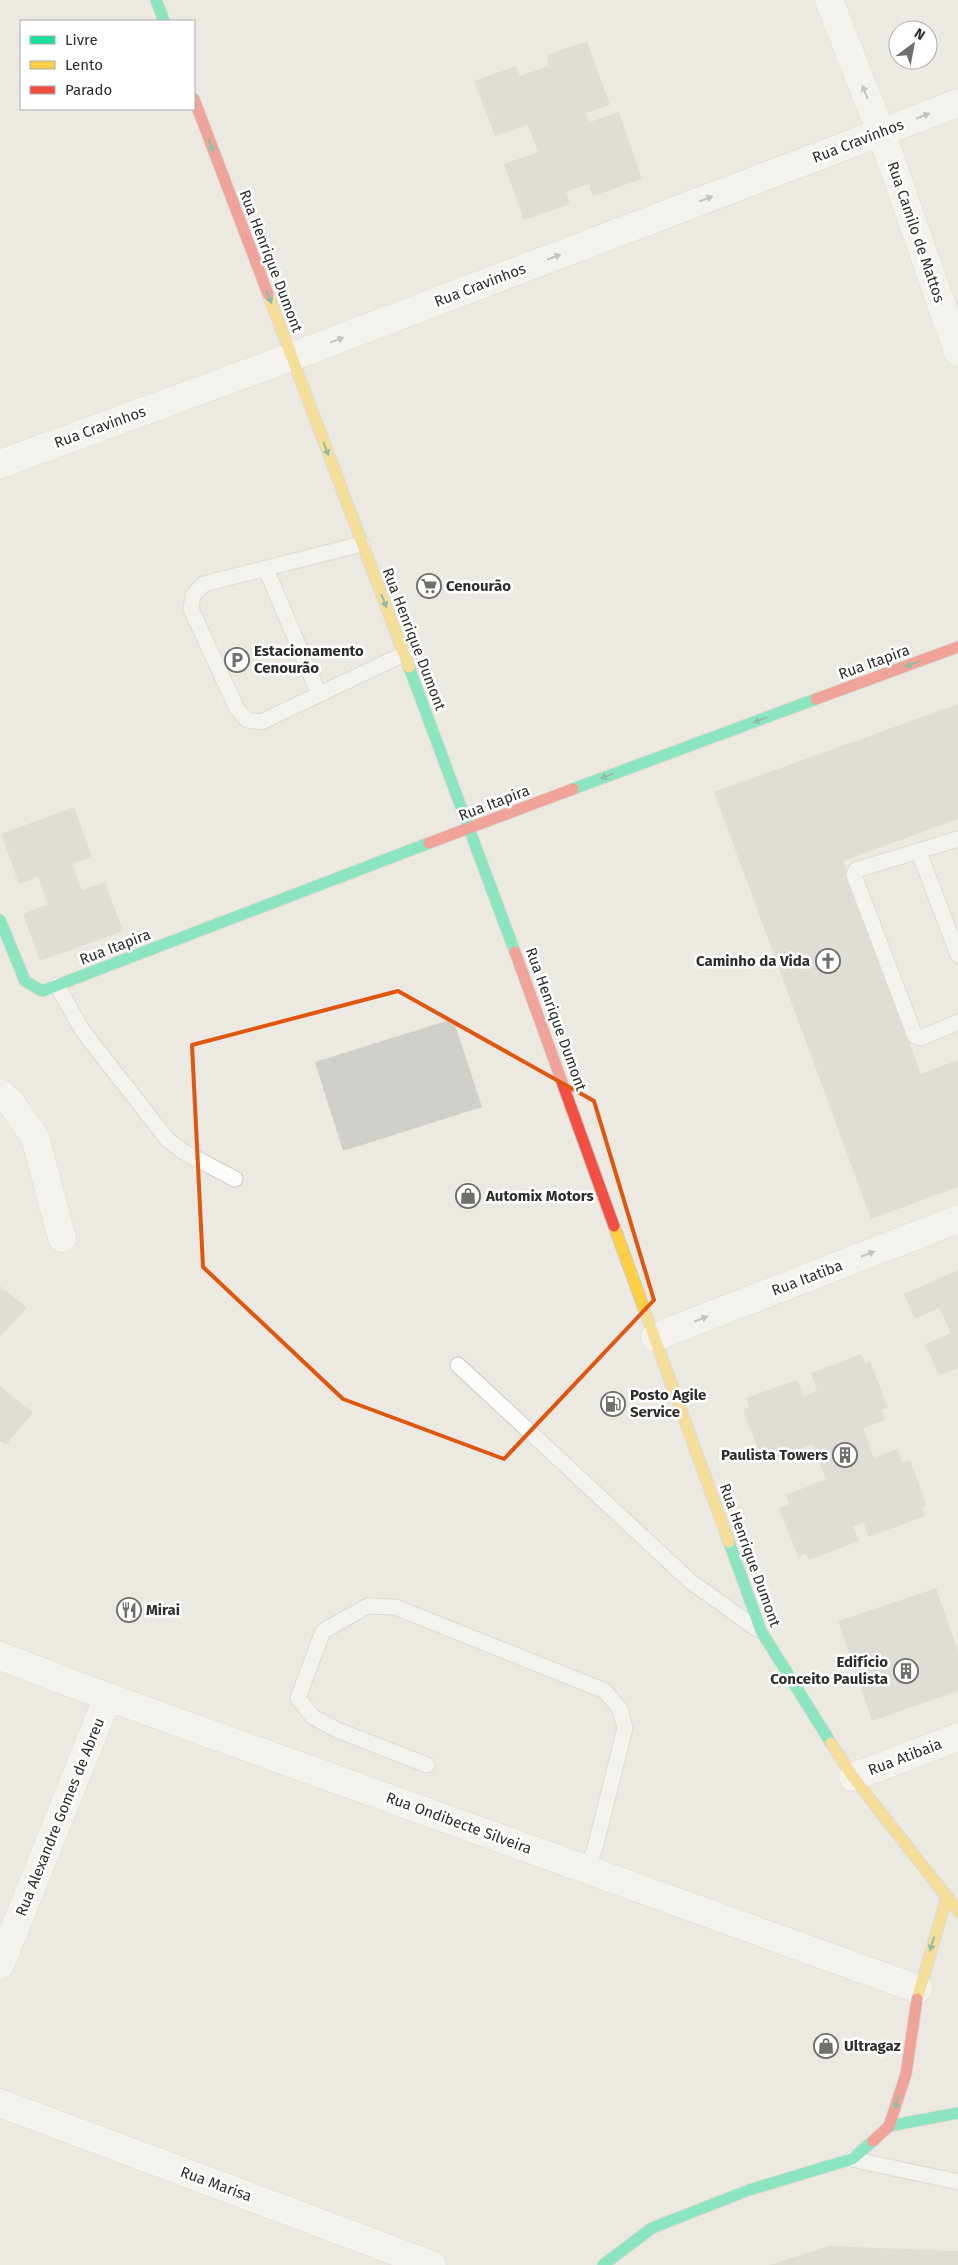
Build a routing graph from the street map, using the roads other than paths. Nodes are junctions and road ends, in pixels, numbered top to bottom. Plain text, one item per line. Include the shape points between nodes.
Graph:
1 (156, 0) edge
2 (829, 0) edge
3 (164, 20) edge
4 (195, 102) edge
5 (958, 103) edge
6 (881, 132) junction
7 (958, 352) edge
8 (291, 357) junction
9 (0, 464) edge
10 (362, 544) junction
11 (266, 569) junction
12 (958, 647) edge
13 (404, 654) junction
14 (319, 694) junction
15 (470, 827) junction
16 (958, 839) edge
17 (919, 852) junction
18 (0, 920) edge
19 (958, 955) edge
20 (57, 985) junction
21 (958, 1022) edge
22 (0, 1093) edge
23 (235, 1179) dead end
24 (958, 1219) edge
25 (62, 1238) dead end
26 (655, 1337) junction
27 (458, 1365) dead end
28 (760, 1631) junction
29 (0, 1656) edge
30 (108, 1698) junction
31 (958, 1736) edge
32 (427, 1765) dead end
33 (853, 1778) junction
34 (587, 1869) junction
35 (947, 1897) junction
36 (958, 1911) edge
37 (0, 1965) edge
38 (918, 1989) junction
39 (0, 2103) edge
40 (958, 2113) edge
41 (889, 2126) junction
42 (852, 2159) junction
43 (958, 2182) edge
44 (432, 2265) edge
45 (603, 2265) edge

1 - 3 street
6 -> 2 street, Rua Camilo de Mattos
4 -> 8 street, Rua Henrique Dumont
6 -> 5 street, Rua Cravinhos
6 - 7 street, Rua Camilo de Mattos
8 -> 6 street, Rua Cravinhos
8 - 9 street, Rua Cravinhos
8 -> 10 street, Rua Henrique Dumont
10 - 11 lane
10 -> 13 street, Rua Henrique Dumont
11 - 14 lane
11 - 14 lane via 204,584 193,595 191,609 237,709 247,720 261,722
12 -> 15 street, Rua Itapira
13 - 14 lane
13 - 15 street, Rua Henrique Dumont
15 - 20 street, Rua Itapira
15 - 26 street, Rua Henrique Dumont
16 - 17 lane
17 - 19 lane
17 - 21 lane via 856,870 854,875 915,1036 921,1038
18 - 20 street, Rua Itapira via 26,981 42,991
20 - 23 lane via 82,1030 167,1139 182,1151
22 - 25 street via 12,1103 35,1137
26 -> 24 street, Rua Itatiba
26 - 28 street, Rua Henrique Dumont
27 - 28 lane via 690,1581
28 - 33 street, Rua Henrique Dumont
29 - 30 street, Rua Ondibecte Silveira
30 - 34 street, Rua Ondibecte Silveira
30 - 37 street, Rua Alexandre Gomes de Abreu
31 - 33 street, Rua Atibaia
32 - 34 lane via 313,1718 298,1698 323,1631 368,1606 395,1607 605,1691 620,1709 625,1728
33 - 35 street, Rua Henrique Dumont
34 - 38 street, Rua Ondibecte Silveira
35 - 36 street, Rua Henrique Dumont
35 -> 38 street
38 -> 41 street via 906,2074
39 - 44 street, Rua Marisa
40 - 41 street
41 - 42 street
42 - 43 lane
42 - 45 street via 749,2190 652,2228

